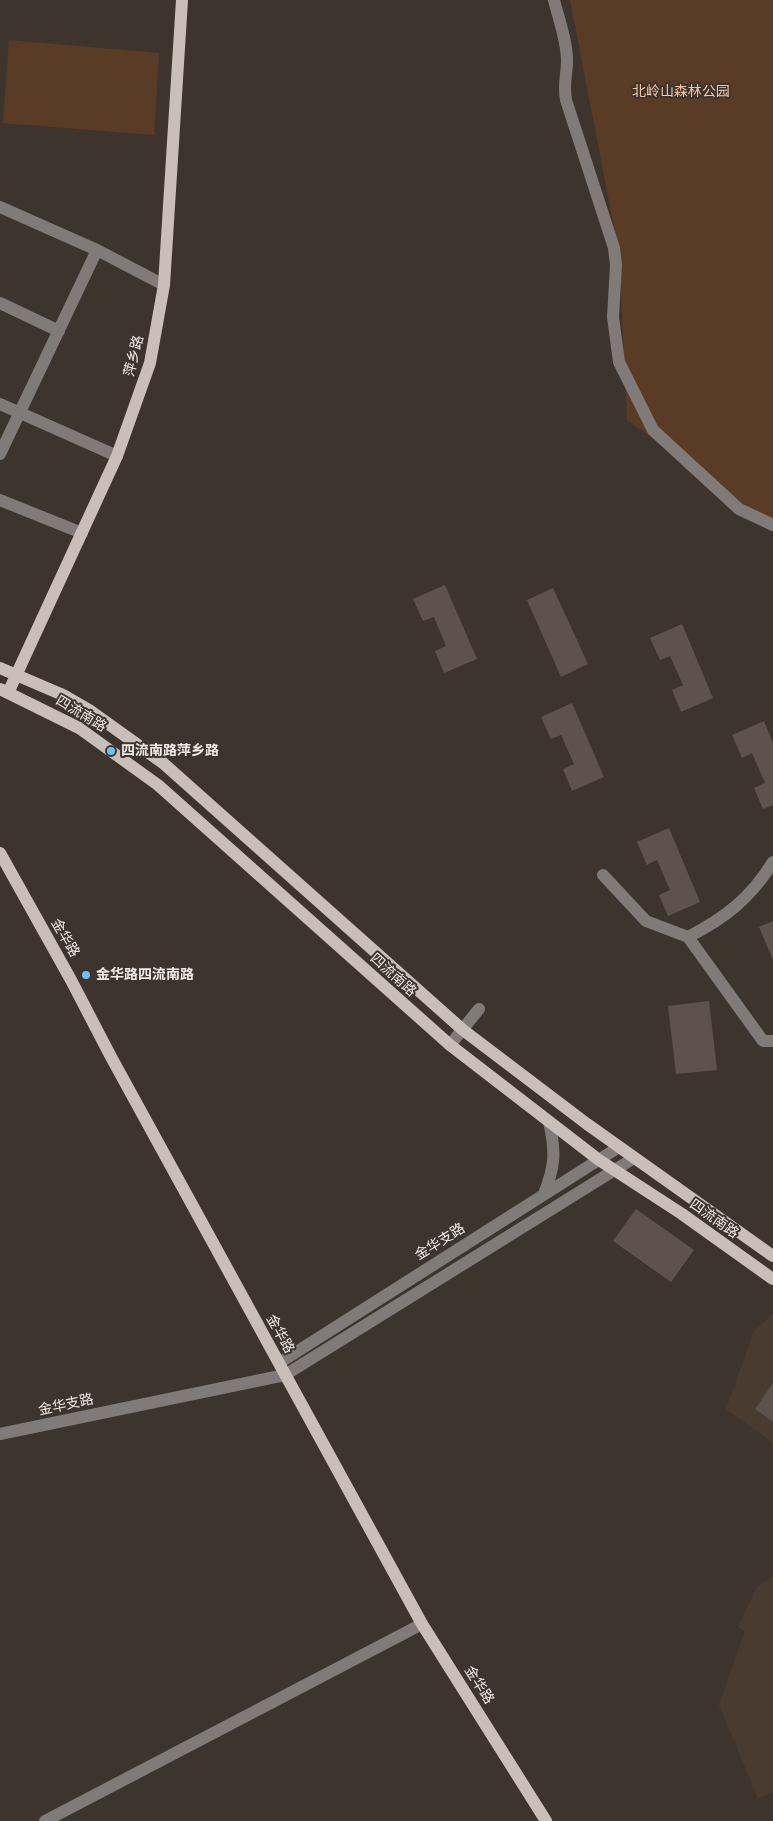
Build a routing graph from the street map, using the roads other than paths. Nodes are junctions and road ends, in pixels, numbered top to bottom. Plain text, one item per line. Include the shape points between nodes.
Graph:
1 (182, 0) edge
2 (554, 0) edge
3 (0, 207) edge
4 (97, 250) junction
5 (164, 284) junction
6 (0, 303) edge
7 (59, 331) junction
8 (0, 404) edge
9 (20, 412) junction
10 (0, 454) edge
11 (117, 456) junction
12 (0, 500) edge
13 (773, 525) edge
14 (82, 533) junction
15 (0, 668) edge
16 (16, 675) junction
17 (4, 691) edge
18 (0, 854) edge
19 (773, 862) edge
20 (603, 875) dead end
21 (688, 937) junction
22 (479, 1009) dead end
23 (463, 1030) junction
24 (773, 1042) edge
25 (450, 1045) junction
26 (549, 1122) junction
27 (619, 1147) junction
28 (634, 1158) junction
29 (599, 1160) junction
30 (615, 1171) junction
31 (544, 1194) junction
32 (773, 1256) edge
33 (773, 1279) edge
34 (279, 1363) junction
35 (285, 1375) junction
36 (0, 1434) edge
37 (422, 1624) junction
38 (45, 1821) edge
39 (546, 1821) edge

1 - 5 main road, 萍乡路
2 - 13 street via 565,44 567,63 563,84 566,100 614,248 613,317 618,362 653,430 739,509
3 - 4 street
4 - 5 street
4 - 7 street
5 - 11 main road, 萍乡路 via 150,362
6 - 7 street
7 - 9 street
8 - 9 street
9 - 10 street
9 - 11 street
11 - 14 main road, 萍乡路
12 - 14 street
14 - 16 main road, 萍乡路
15 - 16 main road, 四流南路
16 - 17 main road, 萍乡路
16 - 23 main road, 四流南路 via 64,695 89,710 163,764
17 - 25 main road, 四流南路 via 79,728 158,785
18 - 34 main road, 金华路 via 72,980
19 - 21 street via 746,899 717,922
20 - 21 street via 646,921
21 - 24 street via 763,1041
22 - 23 street
23 - 25 street
23 - 27 main road, 四流南路
25 - 26 main road, 四流南路
26 - 29 main road, 四流南路
26 - 31 street via 554,1141 554,1163
27 - 28 main road, 四流南路
27 - 29 street, 金华支路
28 - 30 street
28 - 32 main road, 四流南路
29 - 30 main road, 四流南路
29 - 31 street, 金华支路
30 - 33 main road, 四流南路
30 - 35 street
31 - 34 street, 金华支路
34 - 35 main road, 金华路
35 - 36 street, 金华支路
35 - 37 main road, 金华路
37 - 38 street
37 - 39 main road, 金华路

